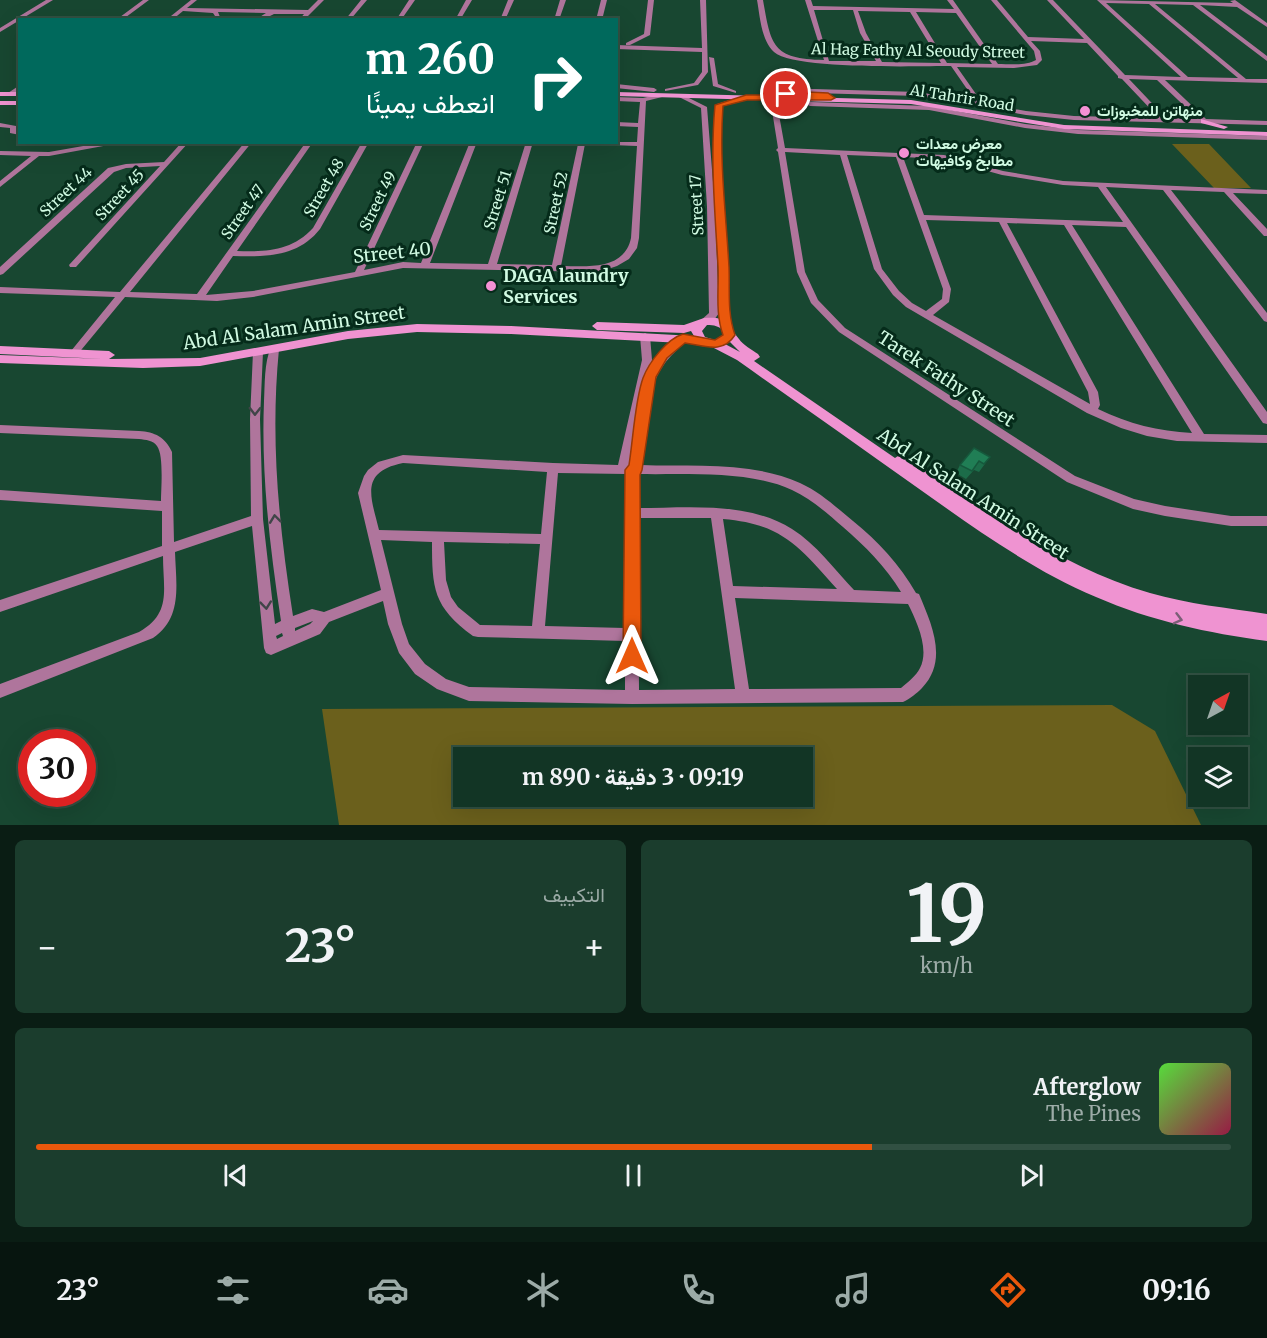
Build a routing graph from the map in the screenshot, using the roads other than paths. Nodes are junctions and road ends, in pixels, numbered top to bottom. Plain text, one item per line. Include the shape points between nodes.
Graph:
1 (50, 0) edge
2 (58, 0) edge
3 (146, 0) edge
4 (194, 0) edge
5 (321, 0) edge
6 (364, 0) edge
7 (412, 0) edge
8 (419, 0) edge
9 (469, 0) edge
10 (511, 0) edge
11 (563, 0) edge
12 (604, 0) edge
13 (651, 0) edge
14 (703, 0) edge
15 (709, 0) edge
16 (760, 0) edge
17 (808, 0) edge
18 (950, 0) edge
19 (994, 0) edge
20 (1045, 0) edge
21 (1050, 0) edge
22 (1232, 0) edge
23 (1100, 1) edge
24 (1151, 3) junction
25 (1195, 4) junction
26 (1238, 5) junction
27 (811, 8) junction
28 (182, 9) junction
29 (855, 9) junction
30 (206, 10) junction
31 (912, 10) junction
32 (957, 11) junction
33 (273, 12) junction
34 (308, 12) junction
35 (25, 18) edge
36 (29, 18) edge
37 (121, 18) edge
38 (171, 18) edge
39 (215, 18) edge
40 (261, 18) edge
41 (303, 18) edge
42 (349, 18) edge
43 (399, 18) edge
44 (406, 18) edge
45 (458, 18) edge
46 (503, 18) edge
47 (557, 18) edge
48 (600, 18) edge
49 (10, 19) dead end
50 (18, 22) edge
51 (18, 22) edge
52 (18, 23) edge
53 (1267, 25) edge
54 (0, 30) edge
55 (0, 35) edge
56 (1028, 39) junction
57 (1087, 41) junction
58 (618, 46) edge
59 (618, 46) edge
60 (705, 50) junction
61 (1267, 59) edge
62 (827, 62) junction
63 (879, 62) junction
64 (944, 63) junction
65 (952, 64) junction
66 (997, 66) junction
67 (1120, 77) junction
68 (1159, 78) junction
69 (1187, 78) junction
70 (1244, 80) junction
71 (714, 81) junction
72 (1267, 81) edge
73 (696, 84) junction
74 (18, 88) edge
75 (618, 88) edge
76 (660, 92) junction
77 (734, 92) junction
78 (0, 94) edge
79 (10, 94) junction
80 (18, 94) edge
81 (618, 94) edge
82 (681, 96) junction
83 (769, 96) junction
84 (829, 97) junction
85 (746, 98) junction
86 (796, 98) junction
87 (849, 98) junction
88 (618, 99) edge
89 (643, 100) junction
90 (0, 103) edge
91 (18, 103) edge
92 (719, 105) junction
93 (981, 105) junction
94 (704, 107) junction
95 (1018, 112) junction
96 (1035, 118) junction
97 (1123, 121) junction
98 (1156, 121) junction
99 (1165, 121) junction
100 (1204, 121) junction
101 (1267, 123) edge
102 (618, 124) edge
103 (0, 125) edge
104 (641, 125) junction
105 (1224, 127) junction
106 (1267, 128) edge
107 (1107, 129) junction
108 (18, 133) edge
109 (1131, 134) junction
110 (1228, 135) junction
111 (1267, 136) edge
112 (184, 144) edge
113 (247, 144) edge
114 (309, 144) edge
115 (365, 144) edge
116 (420, 144) edge
117 (473, 144) edge
118 (529, 144) edge
119 (582, 144) edge
120 (618, 144) edge
121 (639, 144) junction
122 (93, 145) edge
123 (780, 150) junction
124 (0, 153) edge
125 (843, 153) junction
126 (37, 154) junction
127 (899, 155) junction
128 (166, 165) junction
129 (0, 185) edge
130 (1101, 186) junction
131 (1166, 188) junction
132 (1226, 190) junction
133 (1267, 192) edge
134 (922, 217) junction
135 (1002, 220) junction
136 (1067, 223) junction
137 (1129, 225) junction
138 (1267, 234) edge
139 (230, 253) junction
140 (424, 264) junction
141 (73, 265) dead end
142 (492, 266) junction
143 (556, 269) junction
144 (0, 272) edge
145 (359, 272) junction
146 (0, 290) edge
147 (122, 295) junction
148 (199, 298) junction
149 (926, 315) junction
150 (1267, 319) edge
151 (702, 323) junction
152 (489, 325) junction
153 (512, 326) junction
154 (727, 329) junction
155 (645, 336) junction
156 (683, 338) junction
157 (701, 340) junction
158 (716, 344) junction
159 (274, 349) junction
160 (0, 350) edge
161 (258, 352) junction
162 (74, 353) junction
163 (0, 359) edge
164 (643, 389) junction
165 (1091, 410) junction
166 (1267, 420) edge
167 (0, 429) edge
168 (1200, 437) junction
169 (1267, 440) edge
170 (873, 445) junction
171 (553, 468) junction
172 (630, 470) junction
173 (0, 495) edge
174 (167, 506) junction
175 (632, 513) junction
176 (716, 515) junction
177 (257, 519) junction
178 (1267, 521) edge
179 (375, 535) junction
180 (438, 537) junction
181 (546, 539) junction
182 (168, 548) junction
183 (728, 592) junction
184 (389, 593) junction
185 (850, 595) junction
186 (914, 598) junction
187 (0, 606) edge
188 (324, 618) junction
189 (1267, 621) edge
190 (288, 625) junction
191 (270, 632) junction
192 (538, 633) junction
193 (1267, 634) edge
194 (632, 635) junction
195 (290, 640) junction
196 (0, 691) edge
197 (743, 696) junction
198 (632, 697) junction

1 - 35 street
2 - 36 street
3 - 37 street
4 - 28 street
5 - 34 street
6 - 42 street
7 - 43 street
8 - 44 street
9 - 45 street
10 - 46 street
11 - 47 street
12 - 48 street
13 - 58 street via 647,35
14 - 60 street
15 - 71 street
16 - 62 street, Al Hag Fathy Al Seoudy Street via 771,49 793,59
17 - 27 street
18 - 32 street
19 - 56 street, Al Hag Fathy Al Seoudy Street
20 - 57 street
21 - 57 street
22 - 26 street
23 - 24 street
23 - 69 street
24 - 25 street
24 - 70 street
25 - 26 street
25 - 61 street
26 - 53 street
27 - 29 street
27 - 62 street
28 - 30 street
28 - 38 street
29 - 31 street
29 - 63 street
30 - 33 street
30 - 39 street via 218,14
31 - 32 street
31 - 64 street
32 - 66 street
33 - 34 street
33 - 40 street
34 - 41 street
49 - 50 street
51 - 54 street
52 - 55 street
56 - 57 street
56 - 66 street, Al Hag Fathy Al Seoudy Street via 1040,56 1035,64
57 - 67 street
59 - 60 street
60 - 73 street via 705,72
62 - 63 street, Al Hag Fathy Al Seoudy Street
63 - 64 street, Al Hag Fathy Al Seoudy Street
64 - 65 street, Al Hag Fathy Al Seoudy Street
65 - 66 street, Al Hag Fathy Al Seoudy Street
65 - 93 street
67 - 68 street
67 - 98 street
67 - 99 street
68 - 69 street
68 - 100 street
69 - 70 street
70 - 72 street
71 - 73 street via 706,87
71 - 77 street
73 - 76 street
74 - 79 street
75 - 76 street, Al Tahrir Road
76 - 77 street, Al Tahrir Road
76 - 81 street, Al Tahrir Road
76 - 82 street, Al Tahrir Road
76 - 89 street
77 - 83 street, Al Tahrir Road
78 - 79 street
79 - 80 street
82 - 85 street, Al Tahrir Road
82 - 94 street
83 - 84 street, Al Tahrir Road
83 - 85 street, Al Tahrir Road
83 - 86 street, Al Tahrir Road
83 - 93 street via 778,90 905,93
83 - 123 street, Tarek Fathy Street
84 - 86 street, Al Tahrir Road
84 - 87 street, Al Tahrir Road
85 - 92 street
86 - 109 street via 810,104 930,108 1043,129
87 - 96 street, Al Tahrir Road via 928,99
87 - 107 street, Al Tahrir Road via 926,104 1033,123
88 - 89 street
89 - 104 street, Street 40
90 - 91 street
92 - 94 street via 710,102
92 - 154 street, Street 17 via 716,147 723,319
93 - 95 street
94 - 151 street, Street 17 via 714,313
95 - 96 street
95 - 97 street
96 - 97 street, Al Tahrir Road
97 - 98 street
97 - 105 street, Al Tahrir Road
98 - 99 street
99 - 100 street
100 - 101 street
100 - 105 street
102 - 104 street
103 - 108 street via 12,126 12,132
104 - 121 street, Street 40
105 - 106 street, Al Tahrir Road
107 - 109 street
107 - 110 street, Al Tahrir Road
109 - 110 street
110 - 111 street, Al Tahrir Road
112 - 128 street, Street 45
113 - 147 street
114 - 139 street, Street 47
115 - 139 street, Street 48 via 316,229 305,240 275,252
116 - 145 street, Street 49
117 - 140 street
118 - 142 street, Street 51
119 - 143 street, Street 52
120 - 121 street
121 - 143 street, Street 40 via 633,248 626,257 599,269
122 - 126 street
123 - 125 street
123 - 178 street, Tarek Fathy Street via 806,287 826,316 842,330 1071,479 1154,509 1231,521
124 - 126 street
125 - 127 street
125 - 149 street via 878,269 896,293
126 - 129 street
127 - 130 street via 944,157 1002,173
127 - 134 street
128 - 141 street, Street 45
128 - 144 street, Street 44 via 111,170
130 - 131 street
130 - 137 street
131 - 132 street
131 - 150 street
132 - 133 street
132 - 138 street
134 - 135 street
134 - 149 street via 947,289 946,300
135 - 136 street
135 - 165 street via 1093,392 1095,405
136 - 137 street
136 - 168 street
137 - 166 street
139 - 148 street, Street 47
140 - 142 street, Street 40
140 - 145 street, Street 40
142 - 143 street, Street 40
145 - 148 street, Street 40 via 253,294
146 - 147 street, Street 40
147 - 148 street, Street 40
147 - 162 street
149 - 165 street
151 - 153 street, Abd Al Salam Amin Street via 684,328
151 - 154 street via 714,321
151 - 157 street via 696,334
152 - 153 street, Abd Al Salam Amin Street
152 - 159 street, Abd Al Salam Amin Street via 394,329
152 - 162 street, Abd Al Salam Amin Street via 417,321 374,324 229,351 174,357
153 - 155 street, Abd Al Salam Amin Street
154 - 158 street via 728,338
154 - 170 street, Abd Al Salam Amin Street via 742,349
155 - 156 street, Abd Al Salam Amin Street
155 - 164 street
156 - 157 street, Abd Al Salam Amin Street
156 - 164 street via 663,355
157 - 158 street
158 - 170 street, Abd Al Salam Amin Street
159 - 161 street, Abd Al Salam Amin Street
190 -> 159 street via 270,458
160 - 162 street, Abd Al Salam Amin Street
161 - 163 street, Abd Al Salam Amin Street via 171,364
161 -> 177 street
164 - 172 street
165 - 168 street via 1146,432
167 - 174 street via 153,436 163,442 166,452
168 - 169 street
170 - 189 street, Abd Al Salam Amin Street via 1017,539 1080,573 1140,597 1185,609
170 -> 193 street, Abd Al Salam Amin Street via 1010,545 1076,582 1150,612
171 - 172 street
171 - 179 street via 391,461 370,474 365,483
171 - 181 street
172 - 175 street
172 - 186 street via 733,472 782,480 825,505 870,542
173 - 174 street
174 - 182 street
175 - 176 street
175 - 194 street
176 - 183 street
176 - 185 street via 759,518 788,532
177 - 182 street
177 -> 191 street
179 - 180 street
179 - 184 street
180 - 181 street
180 - 192 street via 439,582 445,602 458,619 477,631
181 - 192 street
182 - 187 street
182 - 196 street via 170,603 167,617 158,628
183 - 185 street
183 - 197 street
184 - 188 street
184 - 198 street via 404,648 420,669 442,684 469,694
185 - 186 street
186 - 197 street via 930,644 929,664 920,682 903,695
188 - 190 street via 312,615
188 - 195 street via 315,629
190 - 191 street
190 - 195 street
191 - 195 street via 271,648
192 - 194 street
194 - 198 street
197 - 198 street

